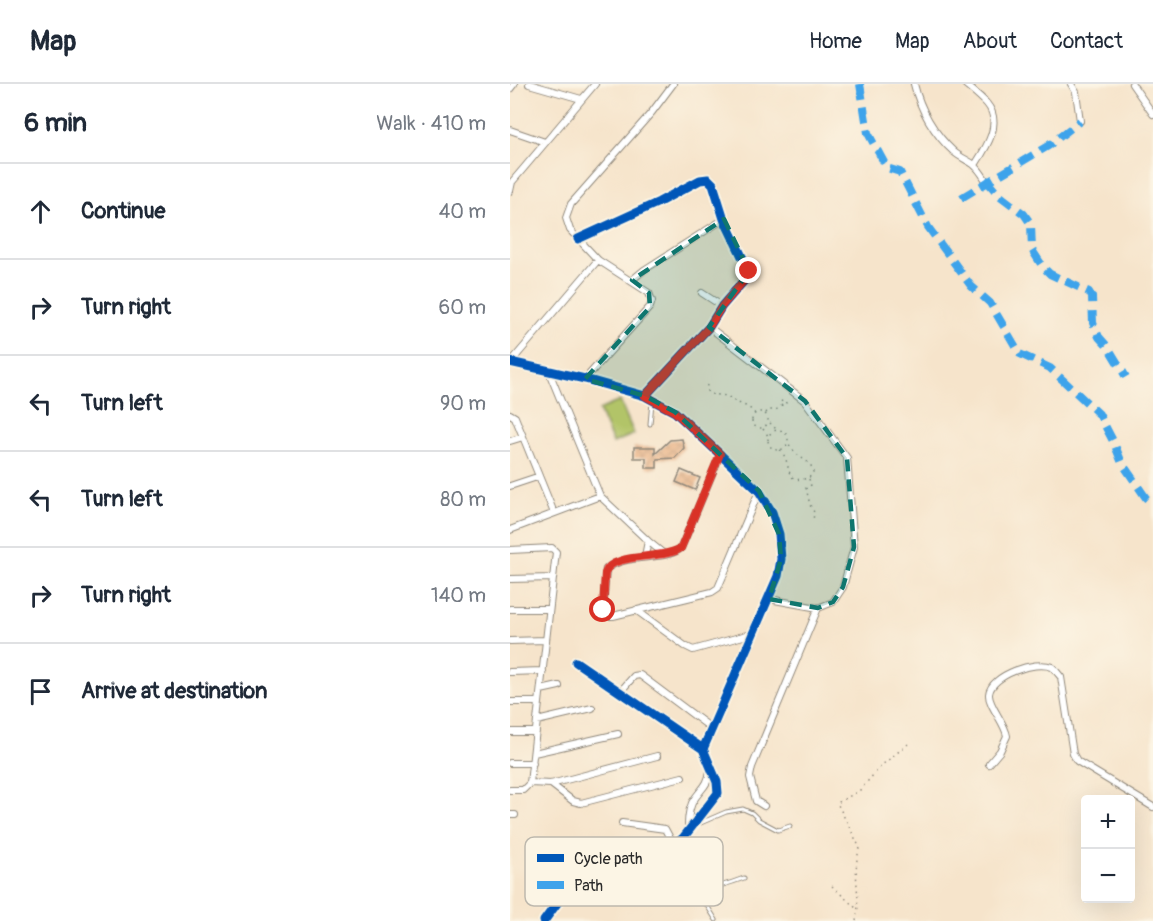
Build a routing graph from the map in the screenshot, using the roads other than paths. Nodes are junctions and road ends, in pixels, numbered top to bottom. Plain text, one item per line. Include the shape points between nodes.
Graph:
1 (514, 84) edge
2 (529, 84) edge
3 (595, 84) edge
4 (914, 84) edge
5 (965, 84) edge
6 (1071, 84) edge
7 (1132, 84) edge
8 (671, 85) edge
9 (510, 90) edge
10 (581, 99) junction
11 (1153, 114) edge
12 (1080, 121) dead end
13 (510, 130) edge
14 (545, 142) junction
15 (975, 165) junction
16 (985, 179) dead end
17 (511, 182) edge
18 (510, 191) edge
19 (724, 219) junction
20 (578, 239) junction
21 (598, 260) junction
22 (632, 280) junction
23 (702, 293) dead end
24 (722, 306) junction
25 (709, 327) junction
26 (510, 362) edge
27 (549, 372) junction
28 (585, 379) junction
29 (648, 397) junction
30 (510, 414) edge
31 (650, 424) dead end
32 (523, 437) junction
33 (510, 441) edge
34 (720, 454) junction
35 (537, 477) junction
36 (510, 486) edge
37 (759, 491) junction
38 (600, 496) junction
39 (554, 513) junction
40 (510, 530) edge
41 (648, 541) junction
42 (510, 550) edge
43 (664, 554) junction
44 (645, 556) junction
45 (553, 578) junction
46 (510, 579) edge
47 (769, 599) junction
48 (818, 608) junction
49 (510, 609) edge
50 (549, 609) junction
51 (636, 610) junction
52 (754, 633) junction
53 (546, 640) junction
54 (510, 641) edge
55 (576, 662) dead end
56 (543, 671) junction
57 (510, 672) edge
58 (559, 686) dead end
59 (541, 690) junction
60 (620, 692) junction
61 (510, 702) edge
62 (539, 702) junction
63 (592, 708) dead end
64 (537, 721) junction
65 (711, 728) junction
66 (510, 732) edge
67 (536, 732) junction
68 (618, 734) dead end
69 (703, 749) junction
70 (534, 753) junction
71 (657, 756) dead end
72 (510, 763) edge
73 (532, 763) junction
74 (989, 764) dead end
75 (710, 768) junction
76 (682, 777) dead end
77 (530, 783) junction
78 (551, 784) junction
79 (510, 790) edge
80 (695, 800) junction
81 (764, 806) dead end
82 (1153, 807) edge
83 (706, 809) junction
84 (622, 823) dead end
85 (790, 826) dead end
86 (689, 827) junction
87 (669, 837) edge
88 (684, 837) edge
89 (744, 878) dead end
90 (723, 885) edge
91 (555, 906) edge
92 (707, 906) edge
93 (716, 920) dead end
94 (544, 921) edge

1 - 9 street
2 - 10 street
3 - 10 street
4 - 15 street via 940,138
5 - 15 street via 987,105 994,121 992,135
6 - 12 street
7 - 11 street
8 - 20 street via 571,204 568,225
10 - 14 street
13 - 14 street
14 - 17 street
15 - 16 street
17 - 18 street
19 - 20 street via 713,184 708,179 700,180
19 - 22 street
19 - 24 street via 749,271
20 - 21 street
21 - 22 street
21 - 26 street
22 - 28 street via 649,293 650,307
23 - 24 street
24 - 25 street
25 - 29 street
25 - 48 street via 805,401 847,458 854,547 843,587 833,602
26 - 27 street
27 - 28 street
27 - 38 street
28 - 29 street
29 - 31 lane
29 - 34 street via 675,412
30 - 32 street
32 - 33 street
32 - 35 street
34 - 37 street
34 - 43 street via 681,548
35 - 36 street
35 - 39 street
37 - 47 street via 779,534 781,559
37 - 51 street via 718,588
38 - 39 street
38 - 41 street
39 - 40 street
41 - 43 street
41 - 44 street
42 - 45 street via 552,548 556,552
43 - 44 street
44 - 51 street via 612,564 605,573 606,616
45 - 46 street
45 - 50 street
47 - 48 street
47 - 52 street
48 - 81 street via 752,767 750,777 756,801
49 - 50 street
50 - 53 street
51 - 52 street via 694,653
52 - 65 street
53 - 54 street
53 - 56 street
55 - 60 street
56 - 57 street
56 - 59 street
58 - 59 street
59 - 62 street
60 - 65 street via 634,676 640,675
60 - 69 street
61 - 62 street
62 - 64 street
63 - 64 street
64 - 67 street
65 - 69 street
66 - 67 street
67 - 70 street
68 - 70 street
69 - 75 street
70 - 73 street
71 - 78 street
72 - 73 street
73 - 77 street
74 - 82 street via 1007,736 989,692 1008,673 1040,664 1053,667 1061,677 1077,761
75 - 80 street via 707,785
75 - 83 street via 718,793
76 - 78 street via 581,803
77 - 78 street
77 - 79 street via 523,790
80 - 83 street
80 - 86 street via 688,814
83 - 86 street
84 - 87 street via 664,829
85 - 86 lane via 778,830 743,809
86 - 88 street
89 - 90 lane
91 - 94 street
92 - 93 lane

